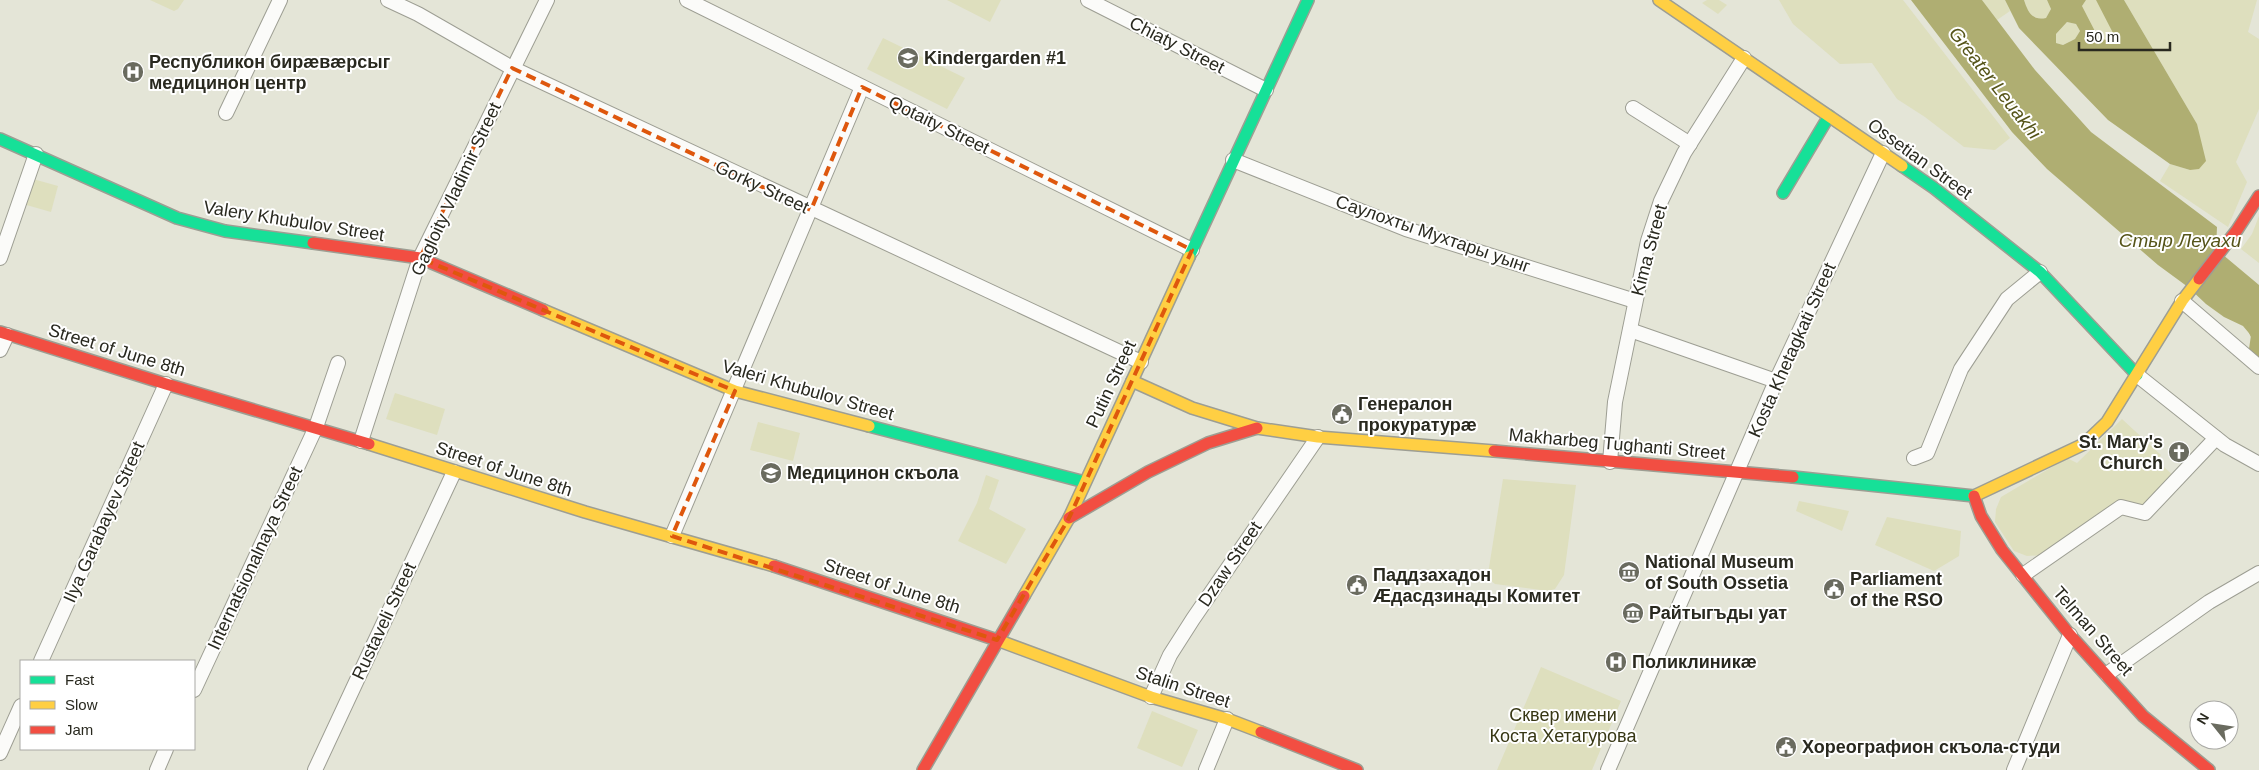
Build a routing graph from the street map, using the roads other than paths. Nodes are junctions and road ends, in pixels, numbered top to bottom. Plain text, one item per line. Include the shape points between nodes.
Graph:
1 (280, 0) edge
2 (388, 0) edge
3 (546, 0) edge
4 (687, 0) edge
5 (1088, 0) edge
6 (1308, 0) edge
7 (1659, 0) edge
8 (1744, 58) junction
9 (512, 68) junction
10 (862, 87) junction
11 (1266, 90) junction
12 (1633, 108) dead end
13 (226, 113) dead end
14 (1829, 116) junction
15 (0, 139) edge
16 (1690, 144) junction
17 (1883, 153) junction
18 (36, 154) junction
19 (1234, 160) junction
20 (1783, 193) dead end
21 (2259, 196) edge
22 (811, 210) junction
23 (1192, 250) junction
24 (0, 258) edge
25 (420, 258) junction
26 (2040, 272) junction
27 (1635, 301) junction
28 (2182, 301) junction
29 (1630, 330) junction
30 (3, 333) edge
31 (0, 350) edge
32 (1141, 362) junction
33 (338, 363) dead end
34 (2259, 367) edge
35 (2137, 375) junction
36 (1132, 381) junction
37 (1776, 381) junction
38 (166, 384) junction
39 (735, 391) junction
40 (316, 427) junction
41 (1257, 428) junction
42 (1318, 437) junction
43 (2216, 438) junction
44 (361, 441) junction
45 (1914, 458) dead end
46 (1610, 462) junction
47 (2259, 464) edge
48 (1738, 471) junction
49 (454, 472) junction
50 (1085, 482) junction
51 (1974, 496) junction
52 (1069, 518) junction
53 (672, 536) junction
54 (2259, 573) edge
55 (2023, 575) junction
56 (2070, 635) junction
57 (997, 640) junction
58 (41, 660) edge
59 (2107, 674) junction
60 (195, 688) edge
61 (1151, 697) junction
62 (20, 708) edge
63 (1227, 719) junction
64 (166, 750) edge
65 (0, 754) edge
66 (156, 770) edge
67 (314, 770) edge
68 (923, 770) edge
69 (1206, 770) edge
70 (1358, 770) edge
71 (1608, 770) edge
72 (2014, 770) edge
73 (2209, 770) edge

1 - 13 street
2 - 9 street, Gorky Street
3 - 9 street, Gagloity Vladimir Street
4 - 10 street, Qotaity Street
5 - 11 street, Chiaty Street
6 - 11 main road, Putin Street
7 - 8 main road, Ossetian Street
8 - 14 main road, Ossetian Street
8 - 16 street, Kima Street
9 - 22 street, Gorky Street
9 - 25 street, Gagloity Vladimir Street
10 - 22 street
10 - 23 street, Qotaity Street
11 - 19 main road, Putin Street
12 - 16 street
14 - 17 main road, Ossetian Street
14 - 20 main road
15 - 18 main road, Valery Khubulov Street
16 - 27 street, Kima Street via 1661,201 1648,241
17 - 26 main road, Ossetian Street via 1934,188
17 - 37 street, Kosta Khetagkati Street
18 - 24 street
18 - 25 main road, Valery Khubulov Street via 196,224 225,231
19 - 23 main road, Putin Street
19 - 27 street, Саулохты Мухтары уынг via 1406,229
21 - 28 main road
22 - 32 street, Gorky Street
22 - 39 street
23 - 32 main road, Putin Street
25 - 39 main road, Valeri Khubulov Street
25 - 44 street, Gagloity Vladimir Street
26 - 35 main road, Ossetian Street
26 - 45 street via 2007,299 1961,369 1927,453
27 - 29 street, Kima Street
28 - 34 street
28 - 35 main road
29 - 37 street
29 - 46 street, Kima Street via 1615,402
30 - 31 street
30 - 38 main road, Street of June 8th
32 - 36 main road, Putin Street
33 - 40 street, Internatsionalnaya Street
35 - 43 street
35 - 51 main road via 2107,422 2084,444
36 - 41 main road, Makharbeg Tughanti Street via 1192,408
36 - 50 main road, Putin Street
37 - 48 street, Kosta Khetagkati Street
38 - 40 main road, Street of June 8th
38 - 58 street, Ilya Garabayev Street
39 - 50 main road, Valeri Khubulov Street
39 - 53 street
40 - 44 main road, Street of June 8th
40 - 60 street, Internatsionalnaya Street
41 - 42 main road, Makharbeg Tughanti Street
41 - 52 main road, Makharbeg Tughanti Street via 1208,443 1148,472
42 - 46 main road, Makharbeg Tughanti Street
42 - 61 street, Dzaw Street via 1193,618 1170,655
43 - 47 street
43 - 55 street via 2145,513 2121,507
44 - 49 main road, Street of June 8th
46 - 48 main road, Makharbeg Tughanti Street
48 - 51 main road, Makharbeg Tughanti Street
48 - 71 street, Kosta Khetagkati Street
49 - 53 main road, Street of June 8th
49 - 67 street, Rustaveli Street
50 - 52 main road, Putin Street
51 - 55 main road, Telman Street via 1981,516 2002,550
52 - 57 main road, Putin Street
53 - 57 main road, Street of June 8th via 816,579
54 - 59 street via 2209,602
55 - 56 main road, Telman Street
56 - 59 main road, Telman Street
56 - 72 street
57 - 61 main road, Stalin Street
57 - 68 main road, Putin Street
59 - 73 main road, Telman Street via 2143,716
61 - 63 main road, Stalin Street
62 - 65 street
63 - 69 street
63 - 70 main road, Stalin Street
64 - 66 street

